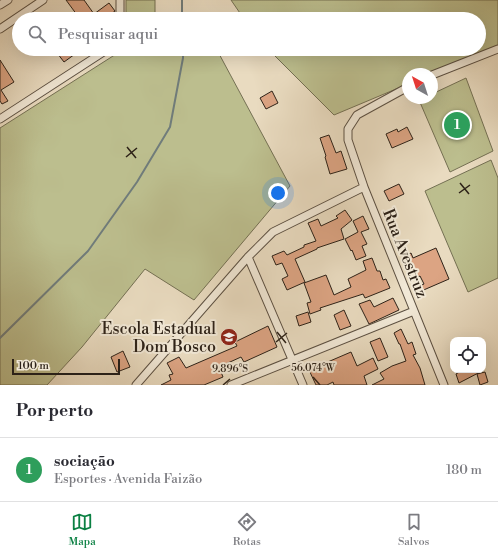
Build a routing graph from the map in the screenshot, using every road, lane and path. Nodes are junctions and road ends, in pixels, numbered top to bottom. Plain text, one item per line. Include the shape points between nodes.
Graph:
1 (8, 0) edge
2 (43, 0) edge
3 (120, 0) edge
4 (0, 5) edge
5 (25, 12) edge
6 (120, 12) edge
7 (12, 21) edge
8 (0, 29) edge
9 (498, 49) edge
10 (486, 54) edge
11 (97, 56) edge
12 (480, 56) edge
13 (438, 73) edge
14 (402, 90) edge
15 (0, 119) edge
16 (364, 187) junction
17 (248, 258) junction
18 (414, 311) junction
19 (293, 360) junction
20 (136, 385) edge
21 (231, 385) edge
22 (303, 385) edge
23 (444, 385) edge

1 - 4 street
2 - 5 street
3 - 6 street
7 - 8 street
9 - 10 street
11 - 15 street
12 - 13 street
14 - 16 street, Rua Avestruz via 356,115 348,129 348,140
16 - 17 street via 273,232
16 - 18 street, Rua Avestruz
17 - 19 street
17 - 20 street
18 - 19 street
18 - 23 street, Rua Avestruz
19 - 21 street
19 - 22 street

